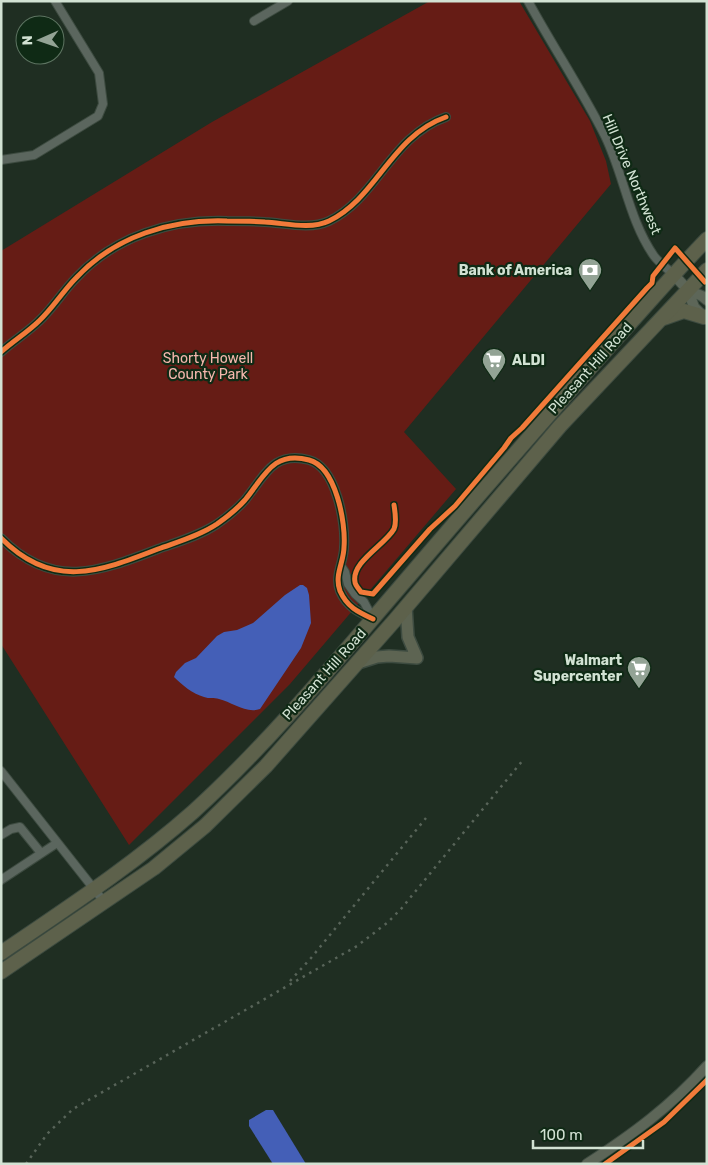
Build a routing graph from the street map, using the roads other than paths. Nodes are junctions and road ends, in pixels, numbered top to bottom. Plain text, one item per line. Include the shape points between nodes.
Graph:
1 (55, 1) edge
2 (288, 1) edge
3 (528, 1) edge
4 (254, 21) dead end
5 (446, 117) dead end
6 (1, 160) edge
7 (707, 239) edge
8 (707, 270) edge
9 (673, 274) junction
10 (688, 290) junction
11 (707, 300) edge
12 (706, 318) edge
13 (661, 320) junction
14 (1, 352) edge
15 (1, 538) edge
16 (341, 566) junction
17 (406, 606) junction
18 (373, 618) junction
19 (358, 663) junction
20 (1, 771) edge
21 (1, 835) edge
22 (57, 843) junction
23 (41, 853) junction
24 (1, 880) edge
25 (95, 889) junction
26 (105, 903) junction
27 (1, 953) edge
28 (1, 972) edge
29 (707, 1066) edge
30 (587, 1164) edge

1 - 6 street via 99,73 102,104 98,116 34,155
2 - 4 street
3 - 9 street, Hill Drive Northwest via 606,138 644,239 654,257
5 - 14 street via 420,130 347,210 326,222 301,225 257,221 197,222 162,227 123,242 77,276 37,323
7 - 9 highway, Pleasant Hill Road
8 - 10 highway, Pleasant Hill Road
9 - 10 street
9 - 18 highway, Pleasant Hill Road
10 - 11 street
10 - 12 street via 694,306
10 - 13 highway, Pleasant Hill Road
12 - 13 highway via 684,311
13 - 17 highway, Pleasant Hill Road via 560,426
15 - 16 street via 32,562 46,567 74,571 108,568 215,526 237,509 276,462 300,458 312,461 322,470 335,490 345,536
16 - 18 street via 348,584
16 - 18 street via 337,578 340,591 354,611
17 - 19 highway, Pleasant Hill Road
17 - 19 main road via 408,637 417,658 377,657
18 - 25 highway, Pleasant Hill Road via 253,754 143,854
19 - 26 highway, Pleasant Hill Road via 266,766 205,826
20 - 22 street
21 - 23 street via 20,827
22 - 23 street
22 - 25 street
23 - 24 street
25 - 26 street
25 - 27 highway, Pleasant Hill Road
26 - 28 highway, Pleasant Hill Road
29 - 30 street via 673,1101 638,1130

